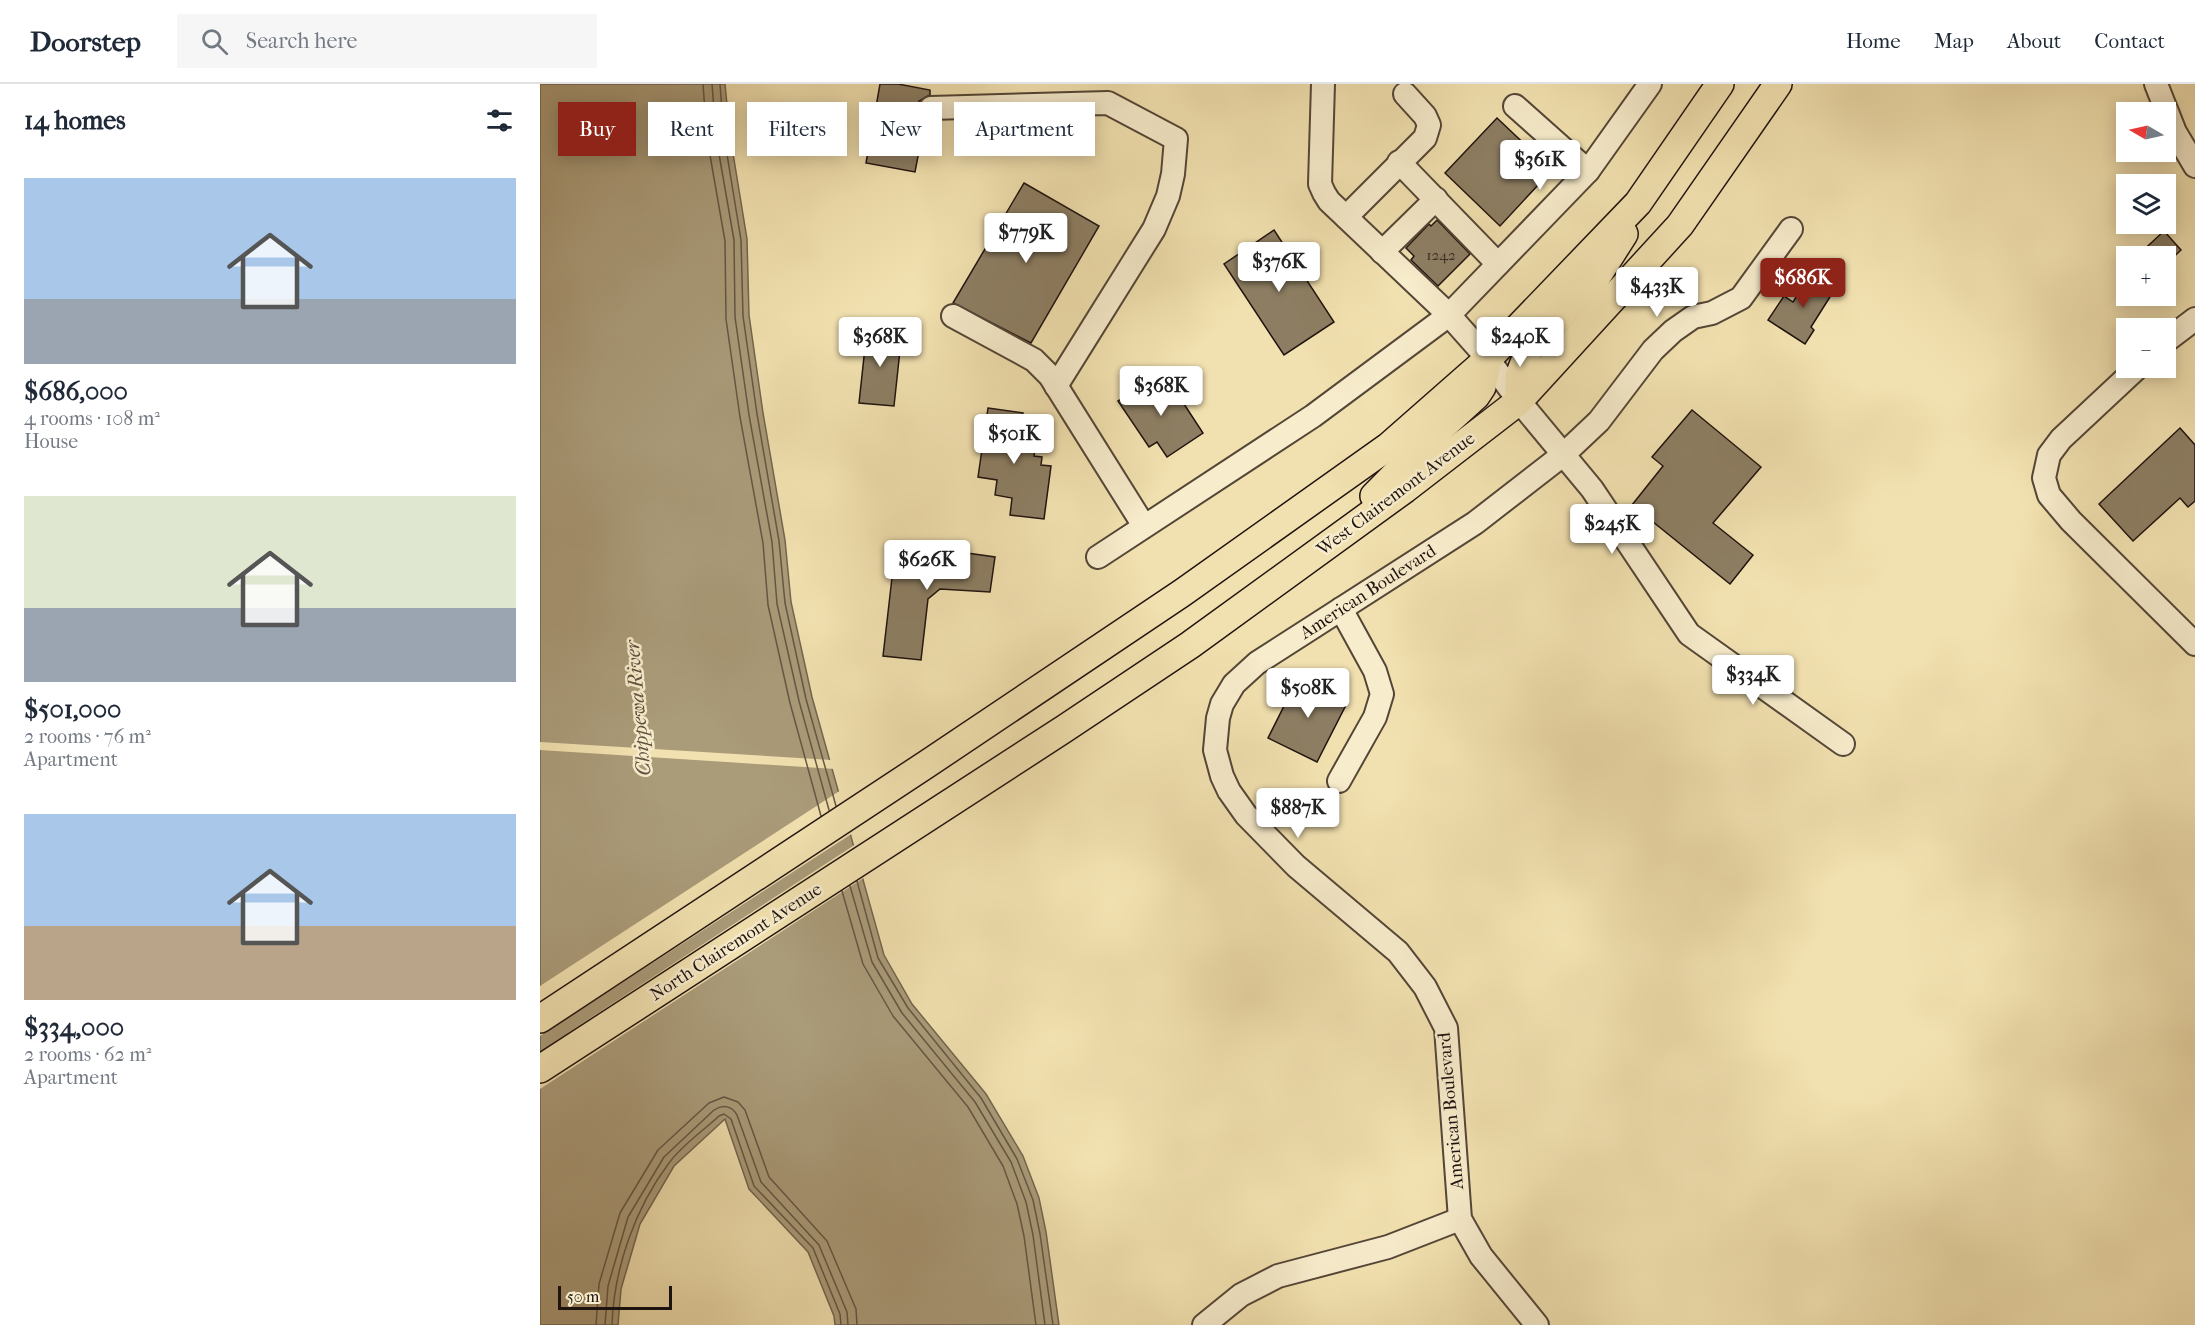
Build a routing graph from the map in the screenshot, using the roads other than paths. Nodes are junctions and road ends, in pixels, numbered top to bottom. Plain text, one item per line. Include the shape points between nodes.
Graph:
1 (1323, 84) edge
2 (1650, 84) edge
3 (1720, 84) edge
4 (1778, 84) edge
5 (2156, 84) edge
6 (1405, 94) dead end
7 (1515, 106) dead end
8 (942, 108) edge
9 (1399, 162) junction
10 (2195, 166) edge
11 (1588, 171) junction
12 (1436, 200) junction
13 (1638, 203) junction
14 (1346, 217) junction
15 (1791, 229) dead end
16 (1382, 252) junction
17 (1498, 264) junction
18 (1449, 315) junction
19 (953, 316) dead end
20 (2195, 319) edge
21 (2176, 333) edge
22 (1488, 359) junction
23 (2126, 378) edge
24 (1056, 386) junction
25 (1518, 401) junction
26 (1564, 454) junction
27 (1144, 526) junction
28 (1326, 547) junction
29 (1098, 557) dead end
30 (1341, 609) junction
31 (2195, 644) edge
32 (1843, 744) dead end
33 (1339, 781) dead end
34 (933, 814) joint
35 (540, 1018) edge
36 (540, 1069) edge
37 (1460, 1219) junction
38 (1204, 1325) edge
39 (1537, 1325) edge

1 - 14 street via 1320,184 1324,194
2 - 11 street
3 - 13 main road
4 - 25 main road, West Clairemont Avenue via 1680,225
5 - 10 street via 2175,132
6 - 9 street via 1429,125 1425,138
7 - 11 street
8 - 24 street via 1108,103 1176,139 1168,196 1154,229
9 - 12 street
9 - 14 street
11 - 17 street
12 - 16 street
12 - 17 street
13 - 22 main road
13 - 25 main road via 1596,278 1529,351 1519,376
14 - 16 street
15 - 26 street, American Boulevard via 1741,298 1713,314 1693,317 1673,331 1653,350 1599,421
16 - 18 street
17 - 18 street
18 - 22 street
18 - 27 street via 1313,416
19 - 24 street via 1034,360
20 - 21 street
22 - 25 street
22 - 28 main road via 1476,396
22 - 35 main road via 1389,446 1182,593
23 - 31 street via 2061,439 2049,455 2044,478 2049,495 2071,521
24 - 27 street
25 - 26 street
25 - 28 main road, West Clairemont Avenue
26 - 30 street, American Boulevard via 1475,523
26 - 32 street via 1592,489 1689,634
27 - 29 street
28 - 34 main road, West Clairemont Avenue via 1190,645
30 - 33 street via 1376,671 1382,694 1375,717
30 - 37 street, American Boulevard via 1257,663 1234,684 1222,704 1215,750 1222,776 1245,815 1296,866 1398,952 1425,987 1446,1028
34 - 36 main road, North Clairemont Avenue
37 - 38 street via 1388,1247 1278,1276 1241,1294
37 - 39 street, American Boulevard via 1481,1256

